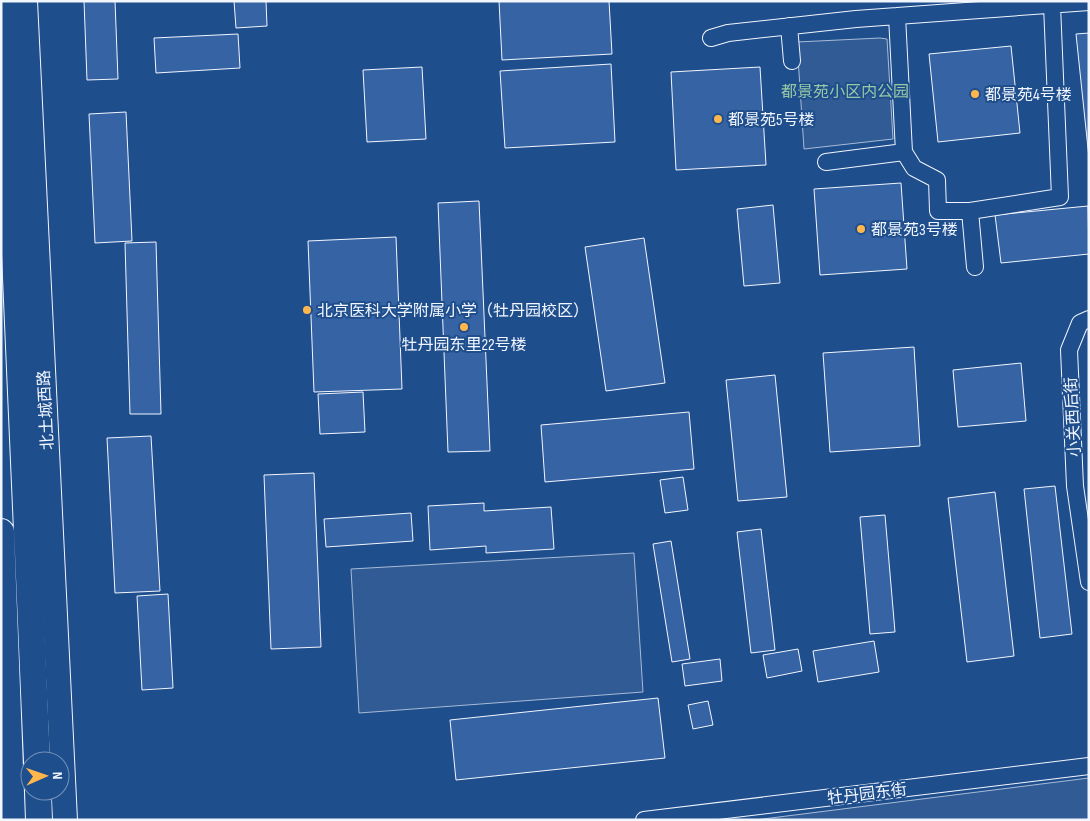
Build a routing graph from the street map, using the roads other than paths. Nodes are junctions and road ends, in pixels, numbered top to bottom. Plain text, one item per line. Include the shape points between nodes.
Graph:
1 (4, 1) edge
2 (25, 1) edge
3 (1089, 2) edge
4 (1052, 5) junction
5 (897, 16) junction
6 (789, 26) junction
7 (711, 38) dead end
8 (792, 61) dead end
9 (904, 152) junction
10 (826, 162) dead end
11 (970, 211) junction
12 (975, 267) dead end
13 (1089, 319) edge
14 (1, 532) edge
15 (1089, 582) edge
16 (37, 751) edge
17 (1089, 766) edge
18 (38, 801) edge
19 (12, 820) edge
20 (39, 820) edge
21 (66, 820) edge
22 (644, 820) edge

1 - 16 main road, 北土城西路
2 - 21 street, 北土城西路
3 - 4 street
4 - 5 street
4 - 11 street via 1060,197
5 - 6 street
5 - 9 street
6 - 7 street
6 - 8 street
9 - 10 street
9 - 11 street via 914,168 937,180 938,211
11 - 12 street
13 - 15 street, 小关西后街 via 1080,323 1069,350 1076,486
14 - 19 main road
17 - 22 street, 牡丹园东街
18 - 20 main road

